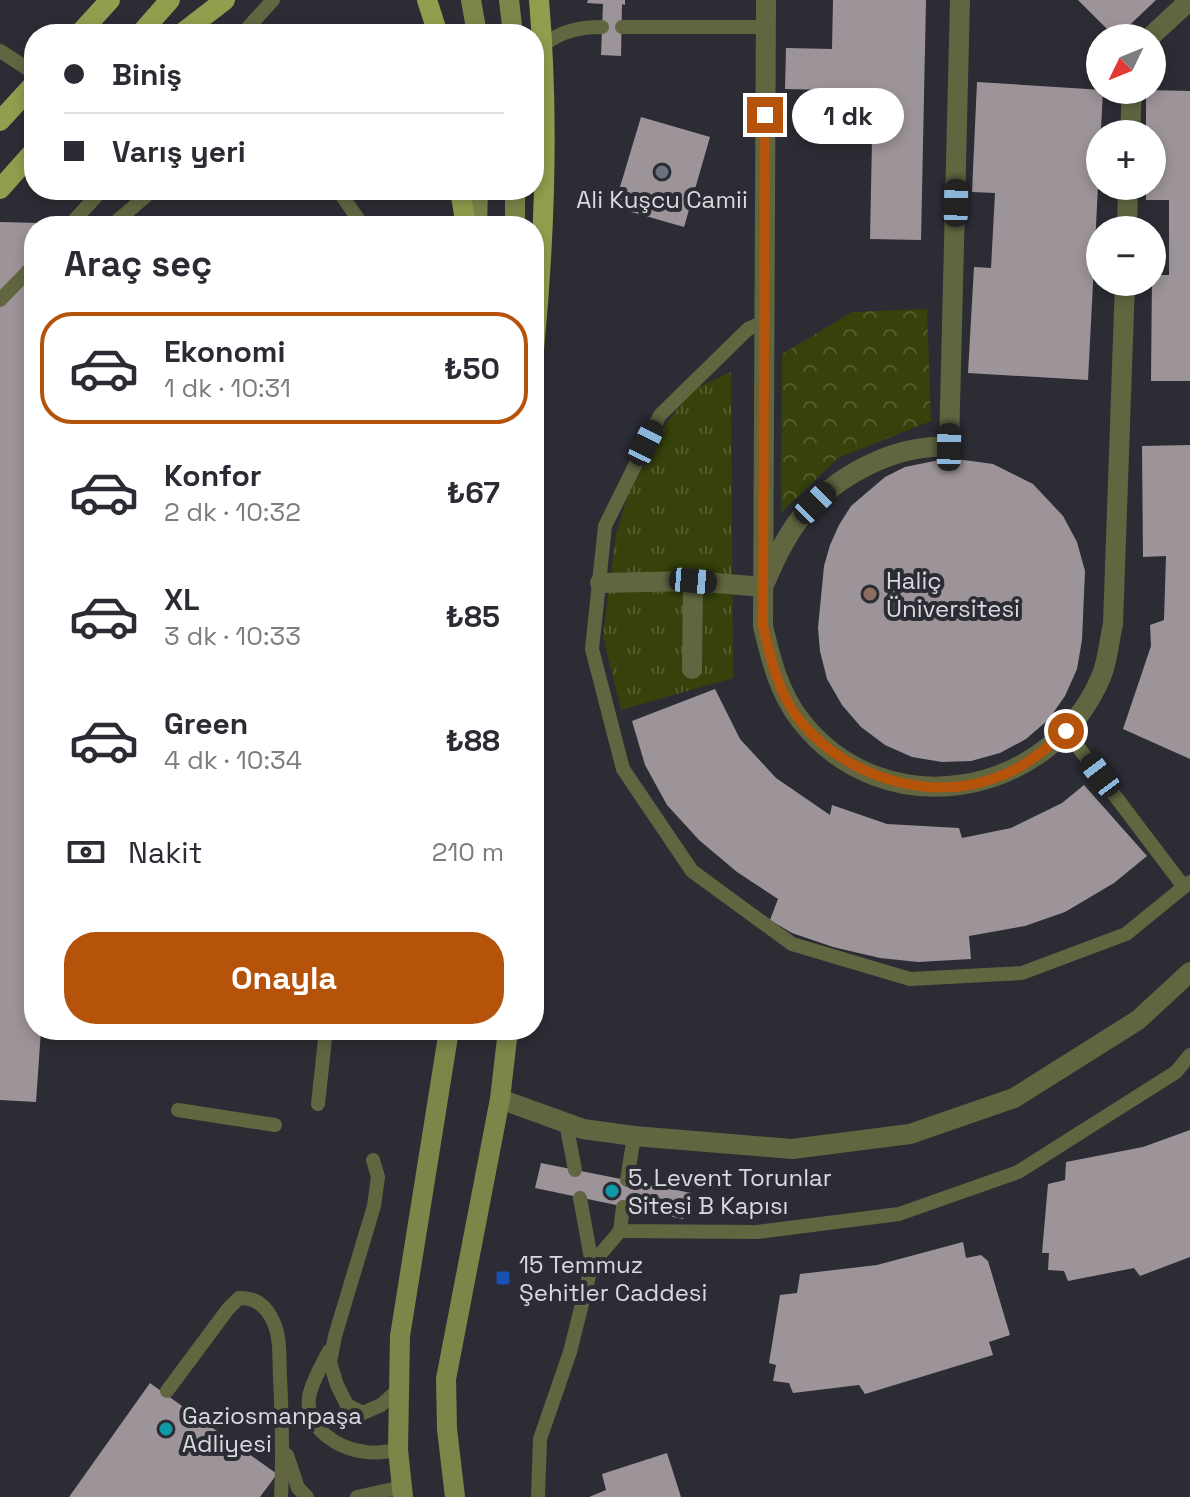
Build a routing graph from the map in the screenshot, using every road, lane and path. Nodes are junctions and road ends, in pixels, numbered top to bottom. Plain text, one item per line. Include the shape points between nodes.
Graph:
1 (110, 0) edge
2 (170, 0) edge
3 (225, 0) edge
4 (273, 0) edge
5 (427, 0) edge
6 (471, 0) edge
7 (509, 0) edge
8 (539, 0) edge
9 (766, 0) edge
10 (960, 0) edge
11 (1190, 0) edge
12 (88, 24) edge
13 (149, 24) edge
14 (194, 24) edge
15 (251, 24) edge
16 (435, 24) edge
17 (475, 24) edge
18 (512, 24) edge
19 (541, 24) edge
20 (1164, 24) edge
21 (602, 27) dead end
22 (622, 27) dead end
23 (766, 27) junction
24 (544, 44) edge
25 (0, 51) edge
26 (24, 67) edge
27 (24, 95) edge
28 (0, 121) edge
29 (24, 162) edge
30 (24, 170) edge
31 (0, 189) edge
32 (93, 200) edge
33 (141, 200) edge
34 (78, 216) edge
35 (123, 216) edge
36 (24, 276) edge
37 (1125, 296) edge
38 (0, 300) edge
39 (764, 322) junction
40 (693, 581) junction
41 (600, 583) junction
42 (763, 587) junction
43 (692, 669) dead end
44 (1066, 731) junction
45 (1187, 884) edge
46 (1190, 972) edge
47 (325, 1040) edge
48 (447, 1040) edge
49 (507, 1040) edge
50 (1190, 1055) edge
51 (1183, 1072) edge
52 (500, 1099) junction
53 (318, 1104) dead end
54 (178, 1110) dead end
55 (566, 1123) junction
56 (275, 1125) dead end
57 (634, 1136) junction
58 (373, 1160) dead end
59 (575, 1170) dead end
60 (627, 1180) dead end
61 (580, 1198) dead end
62 (623, 1207) dead end
63 (620, 1231) junction
64 (592, 1264) junction
65 (335, 1336) junction
66 (167, 1391) dead end
67 (397, 1391) junction
68 (283, 1445) junction
69 (398, 1450) junction
70 (403, 1492) edge
71 (281, 1497) edge
72 (307, 1497) edge
73 (357, 1497) edge
74 (455, 1497) edge
75 (538, 1497) edge

1 - 12 main road
2 - 13 main road
3 - 14 main road
4 - 15 lane
5 - 16 main road
6 - 17 main road
7 - 18 main road
8 - 19 main road
9 - 23 street
10 - 42 street via 949,447 892,454 828,491 786,539
11 - 20 street
21 - 24 lane via 580,27
22 - 23 lane
23 - 39 street
25 - 26 lane
27 - 28 main road
29 - 31 main road
30 - 31 main road
32 - 34 lane
33 - 35 lane
36 - 38 lane
37 - 44 street via 1113,624 1102,676
39 - 41 lane via 748,329 660,415 605,526
39 - 42 street
40 - 41 street
40 - 42 street
40 - 43 street
41 - 45 lane via 592,649 623,769 692,871 792,944 910,979 1022,973 1126,934
42 - 44 street via 763,626 775,676 801,721 839,757 885,780 936,788 989,781 1036,758
44 - 45 lane
46 - 57 street via 1138,1020 1014,1098 910,1134 792,1149
47 - 53 lane
48 - 67 main road via 400,1336
49 - 52 main road
50 - 51 lane
51 - 63 lane via 1018,1172 899,1214 757,1232
52 - 55 street
52 - 74 main road via 446,1379
54 - 56 lane
55 - 57 street
55 - 59 lane
57 - 60 lane
58 - 65 lane via 378,1177 374,1206
61 - 64 lane
62 - 63 lane
63 - 64 lane
64 - 75 lane via 540,1439
65 - 67 lane via 330,1362 347,1405 363,1413
65 - 69 lane via 309,1397 318,1429 340,1446 368,1453
66 - 68 lane via 228,1309 239,1298 251,1298 264,1307 277,1331
67 - 69 main road
68 - 71 lane
68 - 72 lane via 298,1488
69 - 70 main road
70 - 73 lane

